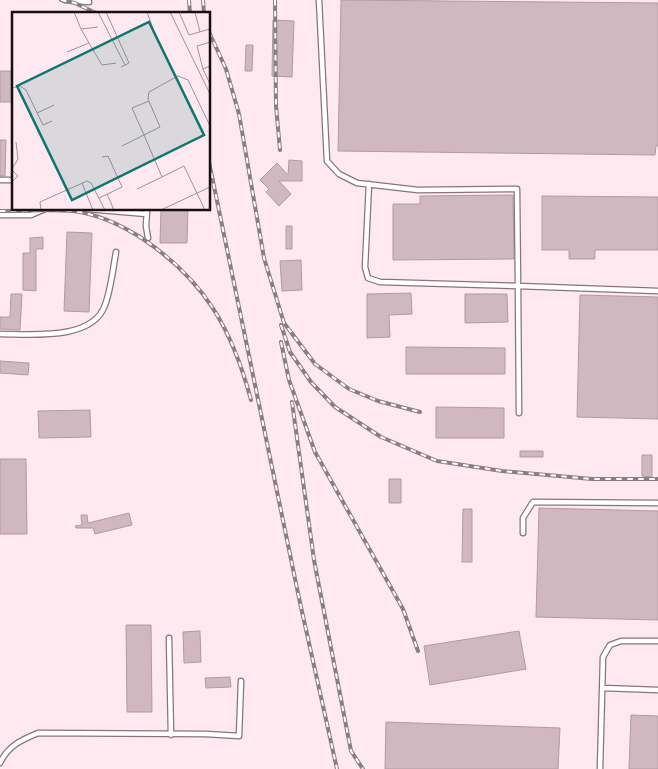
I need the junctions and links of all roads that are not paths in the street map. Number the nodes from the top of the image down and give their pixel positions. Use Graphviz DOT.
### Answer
graph roads {
  1 [pos="65,0"];
  2 [pos="319,0"];
  3 [pos="89,2"];
  4 [pos="369,184"];
  5 [pos="43,210"];
  6 [pos="118,210"];
  7 [pos="147,211"];
  8 [pos="0,215"];
  9 [pos="148,238"];
  10 [pos="116,252"];
  11 [pos="518,286"];
  12 [pos="658,291"];
  13 [pos="0,334"];
  14 [pos="520,413"];
  15 [pos="658,503"];
  16 [pos="523,533"];
  17 [pos="169,638"];
  18 [pos="658,641"];
  19 [pos="241,681"];
  20 [pos="603,688"];
  21 [pos="658,690"];
  22 [pos="171,735"];
  23 [pos="0,763"];
  24 [pos="600,769"];
  1 -- 3 [label="lane"];
  2 -- 4 [label="lane"];
  4 -- 11 [label="lane"];
  4 -- 11 [label="lane"];
  5 -- 8 [label="lane"];
  6 -- 7 [label="lane"];
  7 -- 9 [label="lane"];
  10 -- 13 [label="lane"];
  11 -- 12 [label="lane"];
  11 -- 14 [label="lane"];
  15 -- 16 [label="lane"];
  17 -- 22 [label="lane"];
  18 -- 20 [label="lane"];
  19 -- 22 [label="lane"];
  20 -- 21 [label="lane"];
  20 -- 24 [label="lane"];
  22 -- 23 [label="lane"];
}
